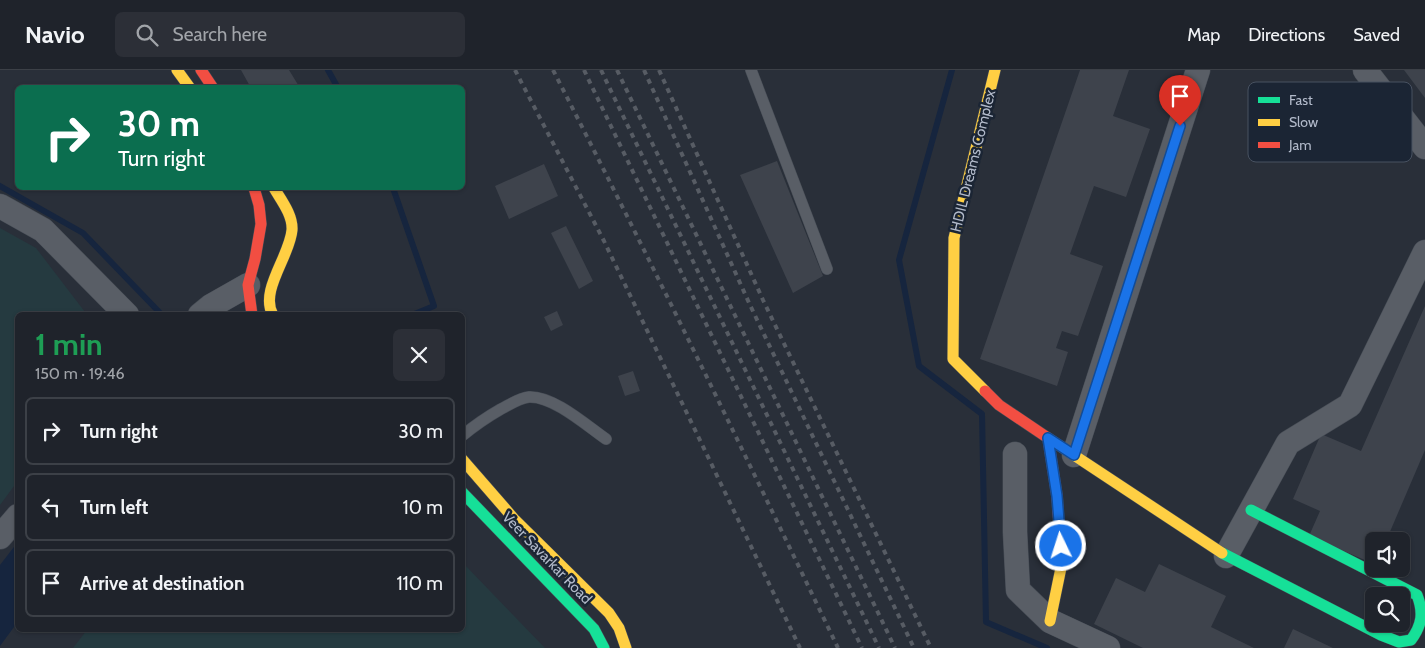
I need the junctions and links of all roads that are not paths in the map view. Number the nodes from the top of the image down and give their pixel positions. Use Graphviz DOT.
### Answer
graph roads {
  1 [pos="177,70"];
  2 [pos="201,70"];
  3 [pos="751,70"];
  4 [pos="995,70"];
  5 [pos="1198,70"];
  6 [pos="1365,70"];
  7 [pos="1374,82"];
  8 [pos="188,85"];
  9 [pos="211,85"];
  10 [pos="1412,130"];
  11 [pos="1425,147"];
  12 [pos="255,190"];
  13 [pos="275,190"];
  14 [pos="0,206"];
  15 [pos="1425,252"];
  16 [pos="827,269"];
  17 [pos="248,285"];
  18 [pos="205,310"];
  19 [pos="124,312"];
  20 [pos="252,312"];
  21 [pos="272,312"];
  22 [pos="465,434"];
  23 [pos="1048,438"];
  24 [pos="606,439"];
  25 [pos="1015,454"];
  26 [pos="1074,455"];
  27 [pos="465,463"];
  28 [pos="465,495"];
  29 [pos="1251,510"];
  30 [pos="15,520"];
  31 [pos="0,538"];
  32 [pos="1226,556"];
  33 [pos="1050,621"];
  34 [pos="604,648"];
  35 [pos="626,648"];
  36 [pos="1108,648"];
  1 -- 8 [label="street"];
  2 -- 9 [label="street"];
  3 -- 16 [label="lane"];
  4 -- 23 [label="street, HDIL Dreams Complex"];
  5 -- 26 [label="street"];
  6 -- 7 [label="street"];
  10 -- 11 [label="street"];
  12 -- 17 [label="street"];
  13 -- 21 [label="street"];
  14 -- 19 [label="street"];
  15 -- 29 [label="street"];
  17 -- 18 [label="street"];
  17 -- 20 [label="street"];
  22 -- 24 [label="lane"];
  23 -- 26 [label="street, HDIL Dreams Complex"];
  23 -- 33 [label="street"];
  25 -- 33 [label="street"];
  26 -- 32 [label="street, HDIL Dreams Complex"];
  27 -- 35 [label="street"];
  28 -- 34 [label="street, Veer Savarkar Road"];
  29 -- 32 [label="street"];
  29 -- 32 [label="street, HDIL Dreams Complex"];
  30 -- 31 [label="street"];
  33 -- 36 [label="street"];
}
